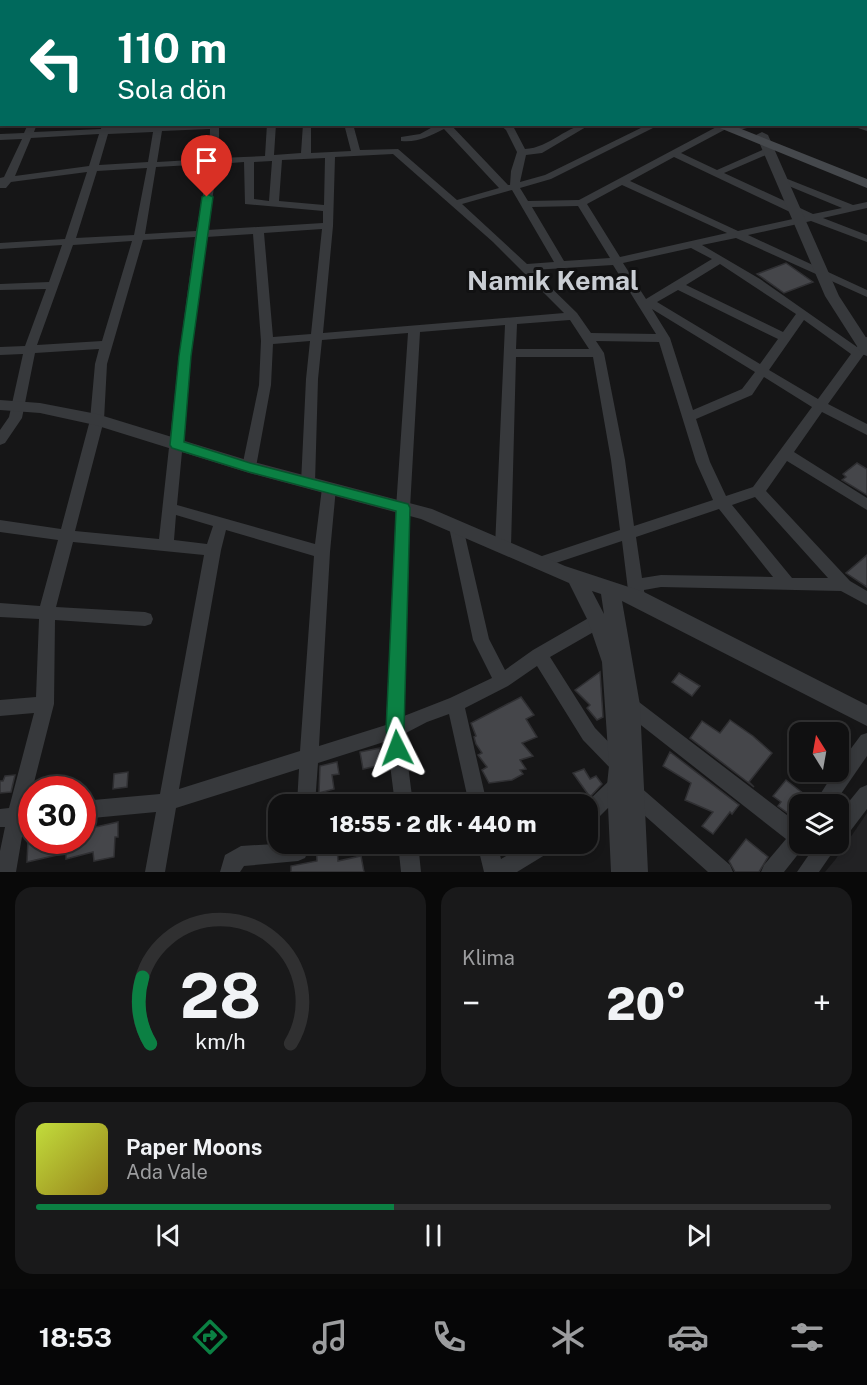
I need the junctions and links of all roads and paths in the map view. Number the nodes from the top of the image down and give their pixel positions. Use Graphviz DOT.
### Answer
graph roads {
  1 [pos="32,126"];
  2 [pos="186,126"];
  3 [pos="215,126"];
  4 [pos="272,126"];
  5 [pos="307,126"];
  6 [pos="349,126"];
  7 [pos="444,126"];
  8 [pos="447,126"];
  9 [pos="510,126"];
  10 [pos="584,126"];
  11 [pos="653,126"];
  12 [pos="731,126"];
  13 [pos="158,127"];
  14 [pos="106,128"];
  15 [pos="27,135"];
  16 [pos="0,137"];
  17 [pos="766,143"];
  18 [pos="395,151"];
  19 [pos="522,152"];
  20 [pos="356,153"];
  21 [pos="674,153"];
  22 [pos="330,155"];
  23 [pos="306,156"];
  24 [pos="273,158"];
  25 [pos="249,159"];
  26 [pos="214,161"];
  27 [pos="153,165"];
  28 [pos="94,168"];
  29 [pos="717,174"];
  30 [pos="867,177"];
  31 [pos="782,180"];
  32 [pos="4,181"];
  33 [pos="622,181"];
  34 [pos="867,184"];
  35 [pos="510,188"];
  36 [pos="0,190"];
  37 [pos="581,202"];
  38 [pos="456,203"];
  39 [pos="274,204"];
  40 [pos="526,204"];
  41 [pos="867,205"];
  42 [pos="328,208"];
  43 [pos="853,208"];
  44 [pos="867,214"];
  45 [pos="796,215"];
  46 [pos="813,217"];
  47 [pos="328,226"];
  48 [pos="258,230"];
  49 [pos="201,234"];
  50 [pos="740,234"];
  51 [pos="139,237"];
  52 [pos="867,239"];
  53 [pos="69,242"];
  54 [pos="692,244"];
  55 [pos="0,246"];
  56 [pos="721,259"];
  57 [pos="618,261"];
  58 [pos="561,265"];
  59 [pos="524,267"];
  60 [pos="822,272"];
  61 [pos="54,285"];
  62 [pos="677,285"];
  63 [pos="0,287"];
  64 [pos="867,294"];
  65 [pos="646,304"];
  66 [pos="803,313"];
  67 [pos="573,316"];
  68 [pos="511,321"];
  69 [pos="414,329"];
  70 [pos="317,337"];
  71 [pos="587,337"];
  72 [pos="664,338"];
  73 [pos="785,338"];
  74 [pos="267,342"];
  75 [pos="107,345"];
  76 [pos="30,348"];
  77 [pos="864,348"];
  78 [pos="0,351"];
  79 [pos="510,353"];
  80 [pos="598,353"];
  81 [pos="762,370"];
  82 [pos="9,405"];
  83 [pos="820,406"];
  84 [pos="689,417"];
  85 [pos="97,420"];
  86 [pos="867,430"];
  87 [pos="0,440"];
  88 [pos="177,445"];
  89 [pos="785,453"];
  90 [pos="249,467"];
  91 [pos="308,483"];
  92 [pos="329,488"];
  93 [pos="758,491"];
  94 [pos="722,503"];
  95 [pos="867,505"];
  96 [pos="170,508"];
  97 [pos="403,508"];
  98 [pos="221,523"];
  99 [pos="0,526"];
  100 [pos="456,527"];
  101 [pos="628,533"];
  102 [pos="67,536"];
  103 [pos="166,546"];
  104 [pos="503,547"];
  105 [pos="213,550"];
  106 [pos="322,552"];
  107 [pos="538,563"];
  108 [pos="576,577"];
  109 [pos="788,584"];
  110 [pos="844,585"];
  111 [pos="610,589"];
  112 [pos="636,592"];
  113 [pos="867,599"];
  114 [pos="0,610"];
  115 [pos="47,611"];
  116 [pos="145,619"];
  117 [pos="598,621"];
  118 [pos="539,655"];
  119 [pos="502,681"];
  120 [pos="45,704"];
  121 [pos="455,704"];
  122 [pos="629,705"];
  123 [pos="0,708"];
  124 [pos="867,716"];
  125 [pos="395,730"];
  126 [pos="867,741"];
  127 [pos="309,759"];
  128 [pos="623,781"];
  129 [pos="307,794"];
  130 [pos="403,794"];
  131 [pos="476,794"];
  132 [pos="830,794"];
  133 [pos="867,794"];
  134 [pos="166,802"];
  135 [pos="598,805"];
  136 [pos="96,809"];
  137 [pos="16,817"];
  138 [pos="849,817"];
  139 [pos="789,829"];
  140 [pos="789,850"];
  141 [pos="275,854"];
  142 [pos="409,854"];
  143 [pos="490,854"];
  144 [pos="527,854"];
  145 [pos="821,854"];
  146 [pos="6,872"];
  147 [pos="155,872"];
  148 [pos="230,872"];
  149 [pos="411,872"];
  150 [pos="496,872"];
  151 [pos="623,872"];
  152 [pos="636,872"];
  153 [pos="723,872"];
  154 [pos="771,872"];
  155 [pos="807,872"];
  1 -- 15 [label="street"];
  2 -- 13 [label="street"];
  3 -- 26 [label="street"];
  4 -- 24 [label="street"];
  5 -- 23 [label="street"];
  6 -- 20 [label="street"];
  7 -- 18 [label="street"];
  8 -- 35 [label="street"];
  9 -- 19 [label="street"];
  10 -- 19 [label="street"];
  11 -- 35 [label="street"];
  12 -- 17 [label="main road"];
  12 -- 17 [label="main road"];
  12 -- 21 [label="street"];
  13 -- 14 [label="street"];
  13 -- 27 [label="street"];
  14 -- 15 [label="street"];
  14 -- 28 [label="street"];
  15 -- 16 [label="street"];
  15 -- 32 [label="street"];
  17 -- 29 [label="street"];
  17 -- 30 [label="main road"];
  17 -- 31 [label="street"];
  17 -- 34 [label="main road"];
  18 -- 20 [label="street"];
  18 -- 38 [label="street"];
  19 -- 35 [label="street"];
  20 -- 22 [label="street"];
  21 -- 29 [label="street"];
  21 -- 33 [label="street"];
  22 -- 23 [label="street"];
  22 -- 42 [label="street"];
  23 -- 24 [label="street"];
  24 -- 25 [label="street"];
  24 -- 39 [label="street"];
  25 -- 26 [label="street"];
  25 -- 39 [label="street"];
  26 -- 27 [label="street"];
  26 -- 49 [label="street"];
  27 -- 28 [label="street"];
  27 -- 51 [label="street"];
  28 -- 32 [label="street"];
  28 -- 53 [label="street"];
  29 -- 45 [label="street"];
  31 -- 43 [label="street"];
  31 -- 45 [label="street"];
  32 -- 36 [label="street"];
  33 -- 37 [label="street"];
  33 -- 50 [label="street"];
  35 -- 38 [label="street"];
  35 -- 40 [label="street"];
  37 -- 40 [label="street"];
  37 -- 57 [label="street"];
  38 -- 59 [label="street"];
  39 -- 42 [label="street"];
  40 -- 58 [label="street"];
  41 -- 43 [label="street"];
  42 -- 47 [label="street"];
  43 -- 44 [label="street"];
  43 -- 46 [label="street"];
  45 -- 46 [label="street"];
  45 -- 50 [label="street"];
  45 -- 60 [label="street"];
  46 -- 52 [label="street"];
  47 -- 48 [label="street"];
  47 -- 70 [label="street"];
  48 -- 49 [label="street"];
  48 -- 74 [label="street"];
  49 -- 51 [label="street"];
  49 -- 88 [label="street"];
  50 -- 54 [label="street"];
  50 -- 60 [label="street"];
  51 -- 53 [label="street"];
  51 -- 75 [label="street"];
  53 -- 55 [label="street"];
  53 -- 61 [label="street"];
  54 -- 56 [label="street"];
  54 -- 57 [label="street"];
  56 -- 62 [label="street"];
  56 -- 66 [label="street"];
  57 -- 58 [label="street"];
  57 -- 65 [label="street"];
  58 -- 59 [label="street"];
  59 -- 67 [label="street"];
  60 -- 64 [label="street"];
  60 -- 77 [label="street"];
  61 -- 63 [label="street"];
  61 -- 76 [label="street"];
  62 -- 65 [label="street"];
  62 -- 73 [label="street"];
  65 -- 72 [label="street"];
  65 -- 81 [label="street"];
  66 -- 73 [label="street"];
  66 -- 77 [label="street"];
  67 -- 68 [label="street"];
  67 -- 71 [label="street"];
  68 -- 69 [label="street"];
  68 -- 79 [label="street"];
  69 -- 70 [label="street"];
  69 -- 97 [label="street"];
  70 -- 74 [label="street"];
  70 -- 91 [label="street"];
  71 -- 72 [label="street"];
  71 -- 80 [label="street"];
  72 -- 84 [label="street"];
  73 -- 81 [label="street"];
  74 -- 90 [label="street"];
  75 -- 76 [label="street"];
  75 -- 85 [label="street"];
  76 -- 78 [label="street"];
  76 -- 82 [label="street"];
  77 -- 83 [label="street"];
  79 -- 80 [label="street"];
  79 -- 104 [label="street"];
  80 -- 101 [label="street"];
  81 -- 83 [label="street"];
  81 -- 84 [label="street"];
  82 -- 85 [label="street"];
  82 -- 87 [label="street"];
  83 -- 86 [label="street"];
  83 -- 89 [label="street"];
  84 -- 94 [label="street"];
  85 -- 88 [label="street"];
  85 -- 102 [label="street"];
  88 -- 90 [label="street"];
  88 -- 96 [label="street"];
  89 -- 93 [label="street"];
  89 -- 95 [label="street"];
  90 -- 91 [label="street"];
  91 -- 92 [label="street"];
  92 -- 97 [label="street"];
  92 -- 106 [label="street"];
  93 -- 94 [label="street"];
  93 -- 110 [label="street"];
  94 -- 101 [label="street"];
  94 -- 109 [label="street"];
  96 -- 98 [label="street"];
  96 -- 103 [label="street"];
  97 -- 100 [label="street"];
  97 -- 125 [label="street"];
  98 -- 105 [label="street"];
  98 -- 106 [label="street"];
  99 -- 102 [label="street"];
  100 -- 104 [label="street"];
  100 -- 119 [label="street"];
  101 -- 107 [label="street"];
  101 -- 112 [label="street"];
  102 -- 103 [label="street"];
  102 -- 115 [label="street"];
  103 -- 105 [label="street"];
  104 -- 107 [label="street"];
  105 -- 134 [label="street"];
  106 -- 127 [label="street"];
  107 -- 108 [label="street"];
  108 -- 111 [label="street"];
  108 -- 117 [label="street"];
  109 -- 110 [label="street"];
  109 -- 112 [label="street"];
  110 -- 113 [label="street"];
  111 -- 112 [label="street"];
  111 -- 122 [label="street"];
  112 -- 124 [label="street"];
  114 -- 115 [label="street"];
  115 -- 116 [label="street"];
  115 -- 120 [label="street"];
  117 -- 118 [label="street"];
  117 -- 128 [label="street"];
  118 -- 119 [label="street"];
  118 -- 128 [label="street"];
  119 -- 121 [label="street"];
  120 -- 123 [label="street"];
  120 -- 137 [label="street"];
  121 -- 125 [label="street"];
  121 -- 131 [label="street"];
  122 -- 128 [label="street"];
  122 -- 139 [label="street"];
  125 -- 127 [label="street"];
  125 -- 130 [label="street"];
  126 -- 132 [label="street"];
  127 -- 129 [label="street"];
  127 -- 134 [label="street"];
  128 -- 135 [label="street"];
  128 -- 151 [label="street"];
  128 -- 152 [label="street"];
  128 -- 153 [label="street"];
  133 -- 138 [label="street"];
  134 -- 136 [label="street"];
  134 -- 147 [label="street"];
  137 -- 146 [label="street"];
  140 -- 154 [label="street"];
  141 -- 148 [label="street"];
  142 -- 149 [label="street"];
  143 -- 150 [label="street"];
  144 -- 150 [label="street"];
  145 -- 155 [label="street"];
}
